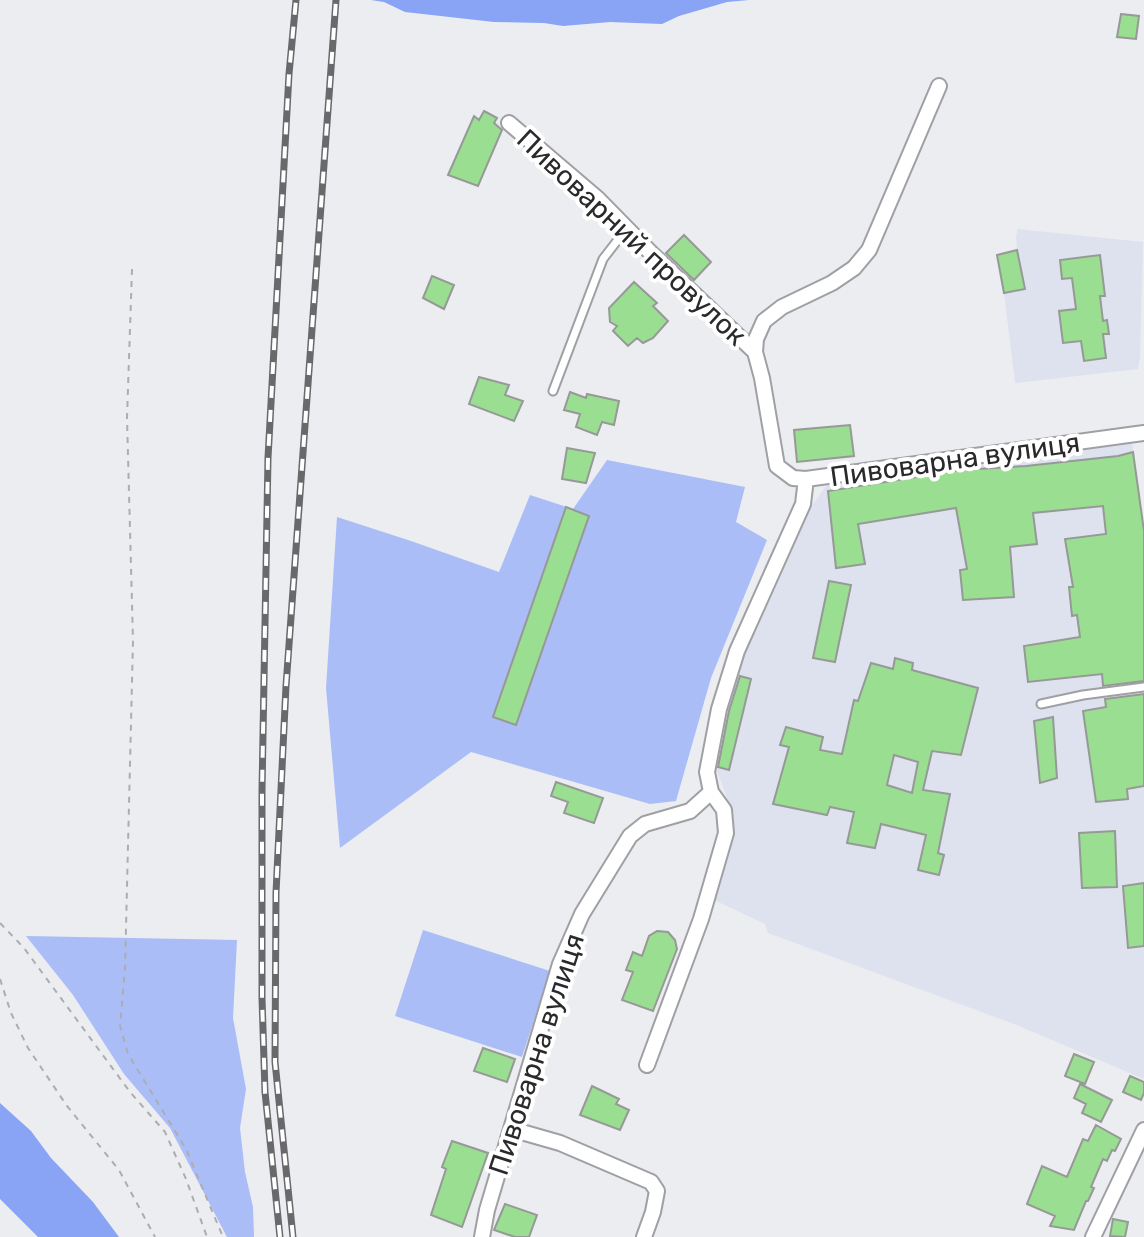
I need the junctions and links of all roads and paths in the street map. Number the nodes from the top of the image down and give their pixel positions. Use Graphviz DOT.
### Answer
graph roads {
  1 [pos="939,86"];
  2 [pos="509,123"];
  3 [pos="627,228"];
  4 [pos="132,269"];
  5 [pos="755,352"];
  6 [pos="553,391"];
  7 [pos="1144,433"];
  8 [pos="806,479"];
  9 [pos="1144,687"];
  10 [pos="1041,704"];
  11 [pos="711,792"];
  12 [pos="0,923"];
  13 [pos="0,979"];
  14 [pos="647,1065"];
  15 [pos="511,1129"];
  16 [pos="1144,1130"];
  17 [pos="155,1237"];
  18 [pos="207,1237"];
  19 [pos="223,1237"];
  20 [pos="482,1237"];
  21 [pos="644,1237"];
  22 [pos="1093,1237"];
  1 -- 5 [label="street, Пивоварний провулок"];
  2 -- 3 [label="street, Пивоварний провулок"];
  3 -- 5 [label="street, Пивоварний провулок"];
  3 -- 6 [label="lane"];
  4 -- 19 [label="path"];
  5 -- 8 [label="street, Пивоварний провулок"];
  7 -- 8 [label="street, Пивоварна вулиця"];
  8 -- 11 [label="street, Пивоварна вулиця"];
  9 -- 10 [label="lane"];
  11 -- 14 [label="street"];
  11 -- 15 [label="street, Пивоварна вулиця"];
  12 -- 18 [label="path"];
  13 -- 17 [label="path"];
  15 -- 20 [label="street, Пивоварна вулиця"];
  15 -- 21 [label="street"];
  16 -- 22 [label="street"];
}
